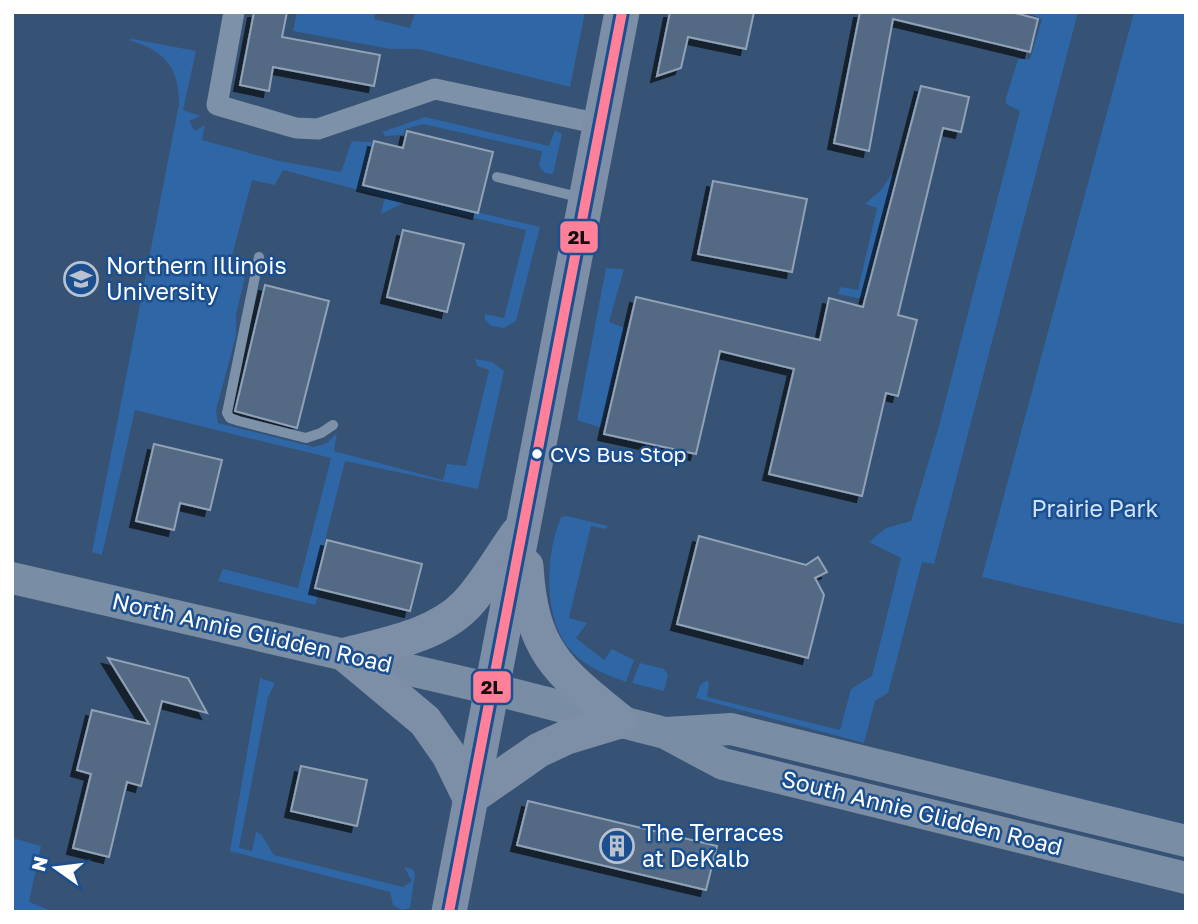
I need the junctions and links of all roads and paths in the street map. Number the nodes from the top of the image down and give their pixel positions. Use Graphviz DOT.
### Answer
graph roads {
  1 [pos="234,12"];
  2 [pos="622,12"];
  3 [pos="600,124"];
  4 [pos="497,177"];
  5 [pos="584,198"];
  6 [pos="259,257"];
  7 [pos="332,425"];
  8 [pos="524,524"];
  9 [pos="12,578"];
  10 [pos="346,655"];
  11 [pos="492,689"];
  12 [pos="620,721"];
  13 [pos="665,733"];
  14 [pos="471,799"];
  15 [pos="1186,841"];
  16 [pos="1186,878"];
  17 [pos="449,912"];
  1 -- 3 [label="street"];
  2 -- 3 [label="main road"];
  3 -- 5 [label="main road"];
  4 -- 5 [label="lane"];
  5 -- 8 [label="main road"];
  6 -- 7 [label="lane"];
  8 -- 10 [label="main road"];
  8 -- 11 [label="main road"];
  8 -- 12 [label="main road"];
  9 -- 10 [label="main road, North Annie Glidden Road"];
  10 -- 11 [label="main road, North Annie Glidden Road"];
  10 -- 14 [label="main road"];
  11 -- 12 [label="main road, South Annie Glidden Road"];
  11 -- 14 [label="main road"];
  12 -- 13 [label="main road, South Annie Glidden Road"];
  12 -- 14 [label="main road"];
  13 -- 15 [label="main road, South Annie Glidden Road"];
  13 -- 16 [label="main road, South Annie Glidden Road"];
  14 -- 17 [label="main road"];
}
